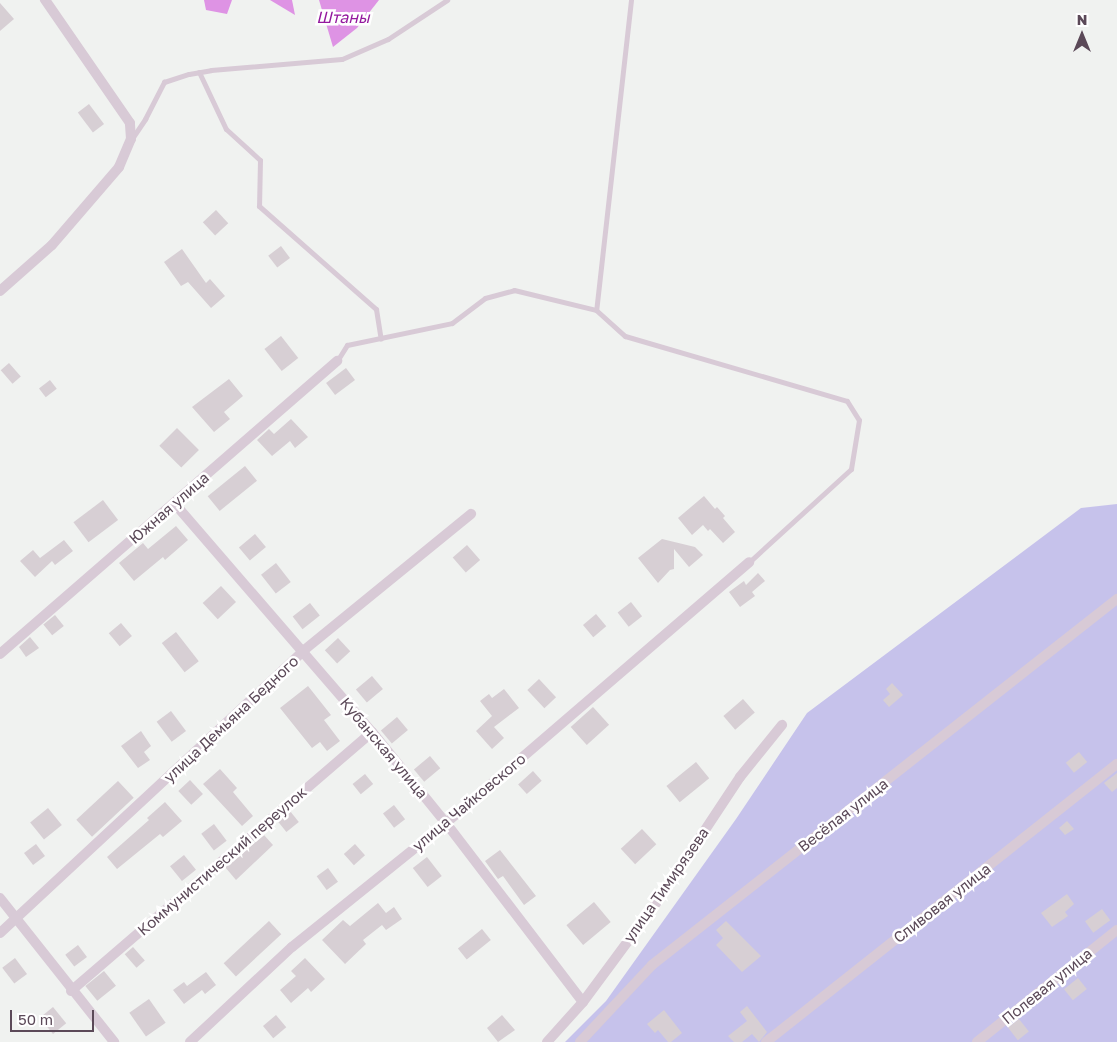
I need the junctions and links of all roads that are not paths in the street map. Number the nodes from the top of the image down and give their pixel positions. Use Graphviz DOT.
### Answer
graph roads {
  1 [pos="45,0"];
  2 [pos="447,0"];
  3 [pos="631,0"];
  4 [pos="199,72"];
  5 [pos="131,139"];
  6 [pos="0,291"];
  7 [pos="596,310"];
  8 [pos="381,339"];
  9 [pos="337,361"];
  10 [pos="175,504"];
  11 [pos="471,514"];
  12 [pos="749,562"];
  13 [pos="1117,599"];
  14 [pos="303,651"];
  15 [pos="0,654"];
  16 [pos="782,725"];
  17 [pos="372,732"];
  18 [pos="1117,764"];
  19 [pos="446,823"];
  20 [pos="0,898"];
  21 [pos="16,920"];
  22 [pos="1117,930"];
  23 [pos="0,934"];
  24 [pos="71,991"];
  25 [pos="583,1002"];
  26 [pos="114,1042"];
  27 [pos="190,1042"];
  28 [pos="547,1042"];
  29 [pos="580,1042"];
  30 [pos="766,1042"];
  31 [pos="977,1042"];
  1 -- 5 [label="street"];
  2 -- 4 [label="lane"];
  3 -- 7 [label="lane"];
  4 -- 5 [label="lane"];
  4 -- 8 [label="lane"];
  5 -- 6 [label="street"];
  7 -- 8 [label="lane"];
  7 -- 12 [label="lane"];
  8 -- 9 [label="lane"];
  9 -- 10 [label="street, Южная улица"];
  10 -- 14 [label="street, Кубанская улица"];
  10 -- 15 [label="street, Южная улица"];
  11 -- 14 [label="street, улица Демьяна Бедного"];
  12 -- 19 [label="street, улица Чайковского"];
  13 -- 29 [label="street, Весёлая улица"];
  14 -- 17 [label="street, Кубанская улица"];
  14 -- 21 [label="street, улица Демьяна Бедного"];
  16 -- 25 [label="street, улица Тимирязева"];
  17 -- 19 [label="street, Кубанская улица"];
  17 -- 24 [label="street, Коммунистический переулок"];
  18 -- 30 [label="street, Сливовая улица"];
  19 -- 25 [label="street, Кубанская улица"];
  19 -- 27 [label="street, улица Чайковского"];
  20 -- 21 [label="street"];
  21 -- 23 [label="street, улица Демьяна Бедного"];
  21 -- 24 [label="street"];
  22 -- 31 [label="street, Полевая улица"];
  24 -- 26 [label="street"];
  25 -- 28 [label="street, улица Тимирязева"];
}
